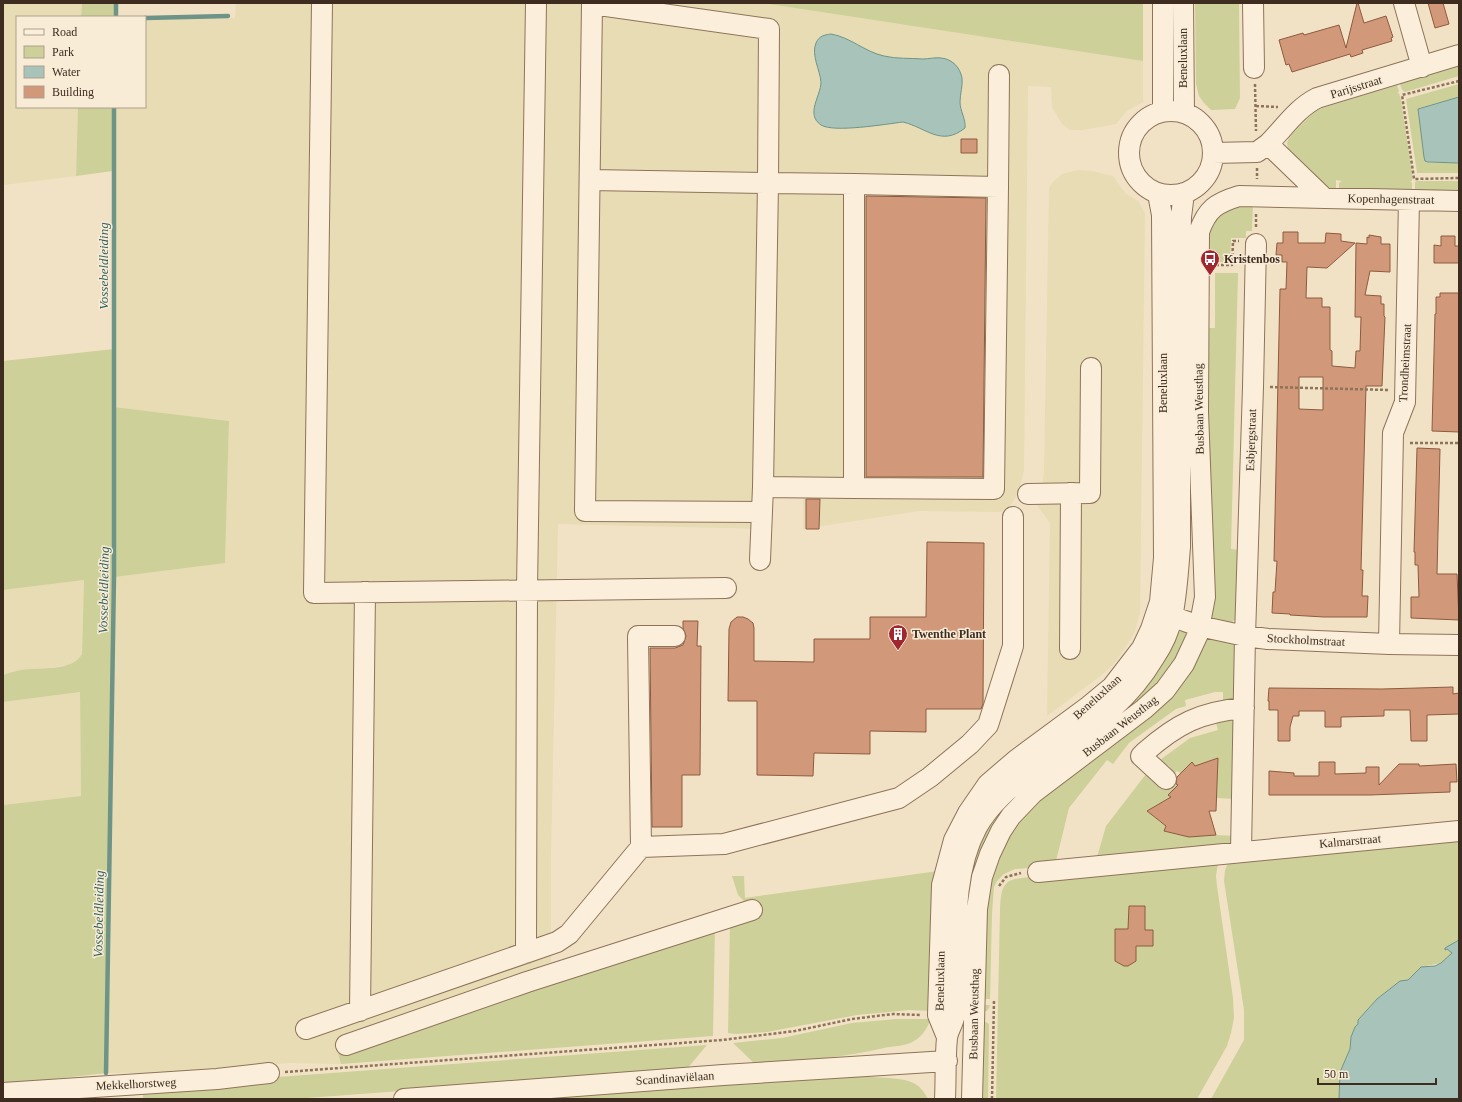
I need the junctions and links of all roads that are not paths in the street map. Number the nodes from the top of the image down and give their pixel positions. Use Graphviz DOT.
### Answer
graph roads {
  1 [pos="322,3"];
  2 [pos="536,3"];
  3 [pos="1164,3"];
  4 [pos="1184,3"];
  5 [pos="1253,3"];
  6 [pos="1404,3"];
  7 [pos="1459,55"];
  8 [pos="1422,66"];
  9 [pos="1254,68"];
  10 [pos="999,75"];
  11 [pos="1163,111"];
  12 [pos="1184,113"];
  13 [pos="1268,144"];
  14 [pos="1213,153"];
  15 [pos="590,180"];
  16 [pos="768,183"];
  17 [pos="854,184"];
  18 [pos="998,187"];
  19 [pos="1184,193"];
  20 [pos="1158,194"];
  21 [pos="1257,196"];
  22 [pos="1324,198"];
  23 [pos="1409,200"];
  24 [pos="1459,200"];
  25 [pos="1248,242"];
  26 [pos="1091,368"];
  27 [pos="763,486"];
  28 [pos="854,488"];
  29 [pos="1071,493"];
  30 [pos="1028,494"];
  31 [pos="762,512"];
  32 [pos="1013,517"];
  33 [pos="760,560"];
  34 [pos="726,588"];
  35 [pos="527,590"];
  36 [pos="365,592"];
  37 [pos="1164,615"];
  38 [pos="1199,626"];
  39 [pos="675,636"];
  40 [pos="1245,636"];
  41 [pos="1389,644"];
  42 [pos="1459,645"];
  43 [pos="1070,649"];
  44 [pos="1244,708"];
  45 [pos="1166,779"];
  46 [pos="1459,831"];
  47 [pos="640,847"];
  48 [pos="1241,851"];
  49 [pos="1038,872"];
  50 [pos="752,910"];
  51 [pos="526,953"];
  52 [pos="360,1010"];
  53 [pos="306,1029"];
  54 [pos="947,1036"];
  55 [pos="346,1046"];
  56 [pos="947,1061"];
  57 [pos="269,1073"];
  58 [pos="3,1092"];
  59 [pos="404,1099"];
  60 [pos="945,1099"];
  61 [pos="972,1099"];
  1 -- 36 [label="street"];
  2 -- 35 [label="street"];
  3 -- 11 [label="street, Beneluxlaan"];
  4 -- 12 [label="street, Beneluxlaan"];
  5 -- 9 [label="street"];
  6 -- 8 [label="street"];
  7 -- 8 [label="street, Parijsstraat"];
  8 -- 13 [label="street, Parijsstraat"];
  10 -- 18 [label="street"];
  11 -- 12 [label="street"];
  11 -- 20 [label="street"];
  12 -- 14 [label="street"];
  13 -- 14 [label="street"];
  13 -- 22 [label="street"];
  14 -- 19 [label="street"];
  15 -- 16 [label="street"];
  15 -- 16 [label="street"];
  15 -- 31 [label="street"];
  16 -- 17 [label="street"];
  16 -- 27 [label="street"];
  17 -- 18 [label="street"];
  17 -- 28 [label="street"];
  18 -- 28 [label="street"];
  19 -- 20 [label="street"];
  19 -- 37 [label="street, Beneluxlaan"];
  20 -- 37 [label="street, Beneluxlaan"];
  21 -- 22 [label="street, Kopenhagenstraat"];
  21 -- 38 [label="street, Busbaan Weusthag"];
  22 -- 23 [label="street, Kopenhagenstraat"];
  23 -- 24 [label="street, Kopenhagenstraat"];
  23 -- 41 [label="street, Trondheimstraat"];
  25 -- 40 [label="street, Esbjergstraat"];
  26 -- 29 [label="street"];
  27 -- 28 [label="street"];
  27 -- 31 [label="street"];
  29 -- 30 [label="street"];
  29 -- 43 [label="street"];
  31 -- 33 [label="street"];
  32 -- 47 [label="street"];
  34 -- 35 [label="street"];
  35 -- 36 [label="street"];
  35 -- 51 [label="street"];
  36 -- 52 [label="street"];
  37 -- 38 [label="street, Stockholmstraat"];
  37 -- 54 [label="street, Beneluxlaan"];
  37 -- 54 [label="street, Beneluxlaan"];
  38 -- 40 [label="street, Stockholmstraat"];
  38 -- 61 [label="street, Busbaan Weusthag"];
  39 -- 47 [label="street"];
  40 -- 41 [label="street, Stockholmstraat"];
  40 -- 44 [label="street"];
  41 -- 42 [label="street, Stockholmstraat"];
  44 -- 45 [label="street"];
  44 -- 48 [label="street"];
  46 -- 48 [label="street, Kalmarstraat"];
  47 -- 51 [label="street"];
  48 -- 49 [label="street, Kalmarstraat"];
  50 -- 55 [label="street"];
  51 -- 52 [label="street"];
  52 -- 53 [label="street"];
  54 -- 56 [label="street, Beneluxlaan"];
  56 -- 59 [label="street, Scandinaviëlaan"];
  56 -- 60 [label="street, Beneluxlaan"];
  57 -- 58 [label="street, Mekkelhorstweg"];
}
